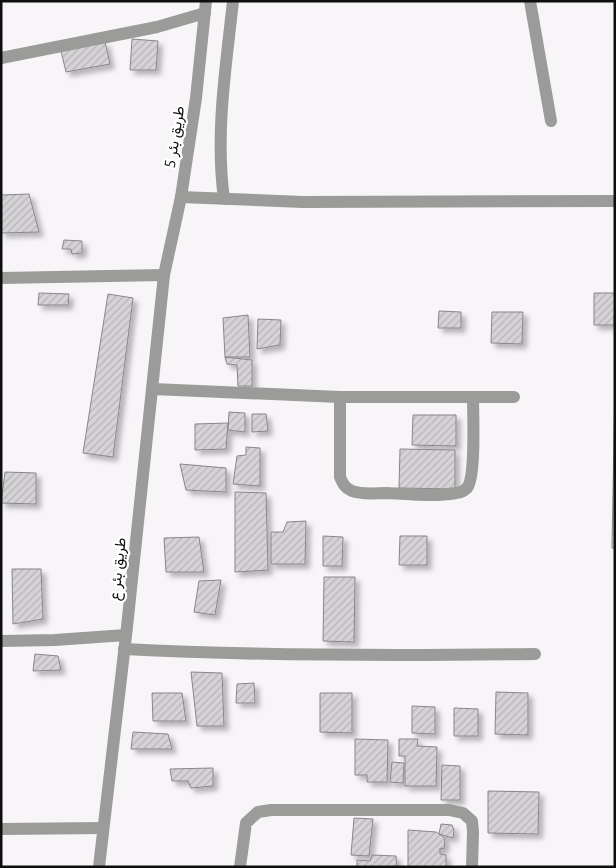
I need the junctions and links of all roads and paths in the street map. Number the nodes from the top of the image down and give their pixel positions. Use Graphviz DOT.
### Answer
graph roads {
  1 [pos="233,1"];
  2 [pos="530,1"];
  3 [pos="205,7"];
  4 [pos="1,58"];
  5 [pos="551,121"];
  6 [pos="181,198"];
  7 [pos="224,199"];
  8 [pos="615,201"];
  9 [pos="164,275"];
  10 [pos="1,278"];
  11 [pos="153,389"];
  12 [pos="340,397"];
  13 [pos="473,397"];
  14 [pos="514,397"];
  15 [pos="126,635"];
  16 [pos="1,641"];
  17 [pos="124,649"];
  18 [pos="535,654"];
  19 [pos="103,828"];
  20 [pos="1,829"];
  21 [pos="99,867"];
  22 [pos="240,867"];
  23 [pos="472,867"];
  1 -- 7 [label="street"];
  2 -- 5 [label="street"];
  3 -- 4 [label="street"];
  3 -- 6 [label="street, طريق بئر 5"];
  6 -- 7 [label="street"];
  6 -- 9 [label="street, طريق بئر 5"];
  7 -- 8 [label="street"];
  9 -- 10 [label="street"];
  9 -- 11 [label="street, طريق بئر ع"];
  11 -- 12 [label="street"];
  11 -- 15 [label="street, طريق بئر ع"];
  12 -- 13 [label="street"];
  12 -- 13 [label="street"];
  13 -- 14 [label="street"];
  15 -- 16 [label="street"];
  15 -- 17 [label="street, طريق بئر ع"];
  17 -- 18 [label="street"];
  17 -- 19 [label="street, طريق بئر ع"];
  19 -- 20 [label="street"];
  19 -- 21 [label="street, طريق بئر ع"];
  22 -- 23 [label="street"];
}
